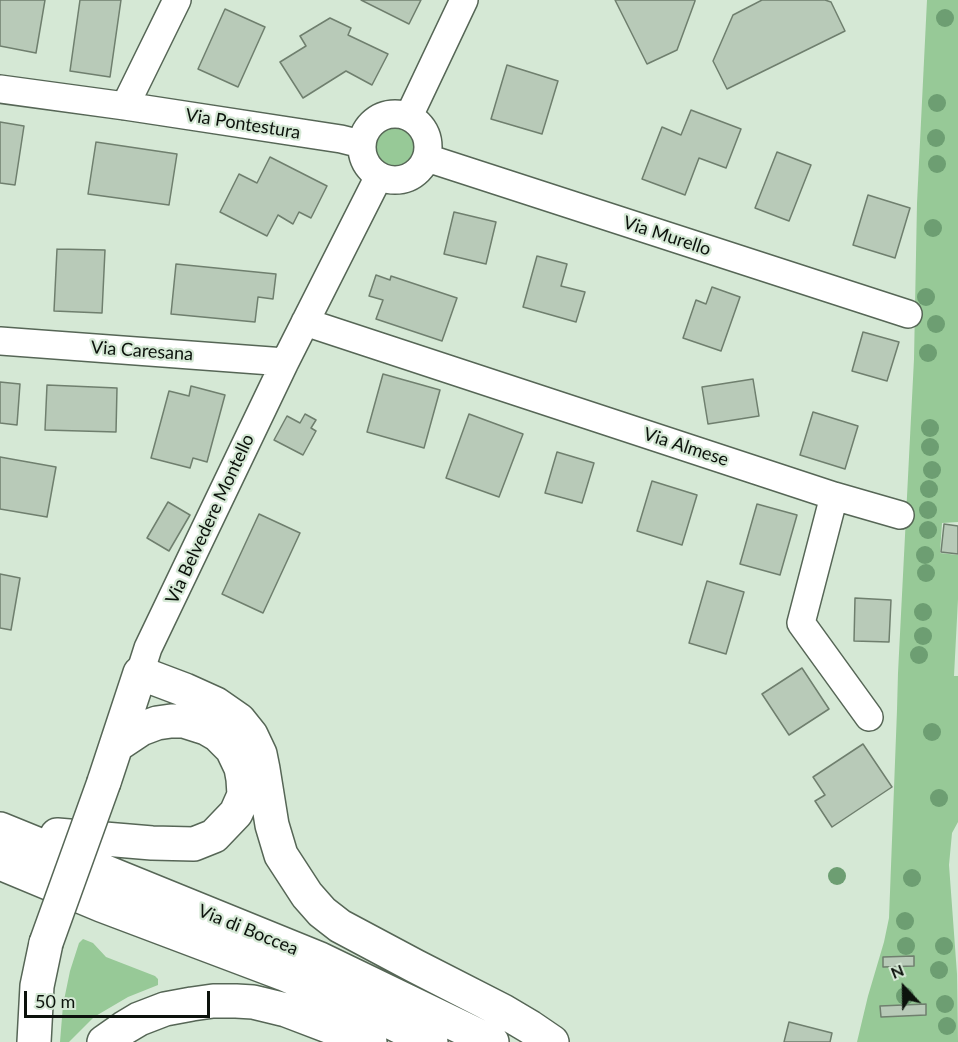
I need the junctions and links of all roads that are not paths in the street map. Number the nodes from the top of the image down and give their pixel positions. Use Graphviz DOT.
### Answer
graph roads {
  1 [pos="177,0"];
  2 [pos="464,0"];
  3 [pos="0,89"];
  4 [pos="125,106"];
  5 [pos="409,116"];
  6 [pos="361,144"];
  7 [pos="427,158"];
  8 [pos="379,176"];
  9 [pos="908,314"];
  10 [pos="305,322"];
  11 [pos="0,341"];
  12 [pos="285,362"];
  13 [pos="834,496"];
  14 [pos="900,515"];
  15 [pos="140,673"];
  16 [pos="869,717"];
  17 [pos="117,745"];
  18 [pos="2,830"];
  19 [pos="0,863"];
  20 [pos="34,1042"];
  21 [pos="104,1042"];
  22 [pos="370,1042"];
  23 [pos="431,1042"];
  24 [pos="492,1042"];
  25 [pos="552,1042"];
  1 -- 4 [label="street"];
  2 -- 5 [label="street"];
  3 -- 4 [label="street, Via Pontestura"];
  4 -- 6 [label="street, Via Pontestura"];
  5 -- 6 [label="street"];
  5 -- 7 [label="street"];
  6 -- 8 [label="street"];
  7 -- 8 [label="street"];
  7 -- 9 [label="street, Via Murello"];
  8 -- 10 [label="street, Via Belvedere Montello"];
  10 -- 12 [label="street, Via Belvedere Montello"];
  10 -- 13 [label="street, Via Almese"];
  11 -- 12 [label="street, Via Caresana"];
  12 -- 15 [label="street, Via Belvedere Montello"];
  13 -- 14 [label="street, Via Almese"];
  13 -- 16 [label="street"];
  15 -- 17 [label="street, Via Belvedere Montello"];
  15 -- 25 [label="street"];
  17 -- 18 [label="street"];
  17 -- 20 [label="street, Via Belvedere Montello, bridge"];
  18 -- 24 [label="street, Via di Boccea"];
  19 -- 23 [label="street, Via di Boccea"];
  21 -- 22 [label="street"];
}
